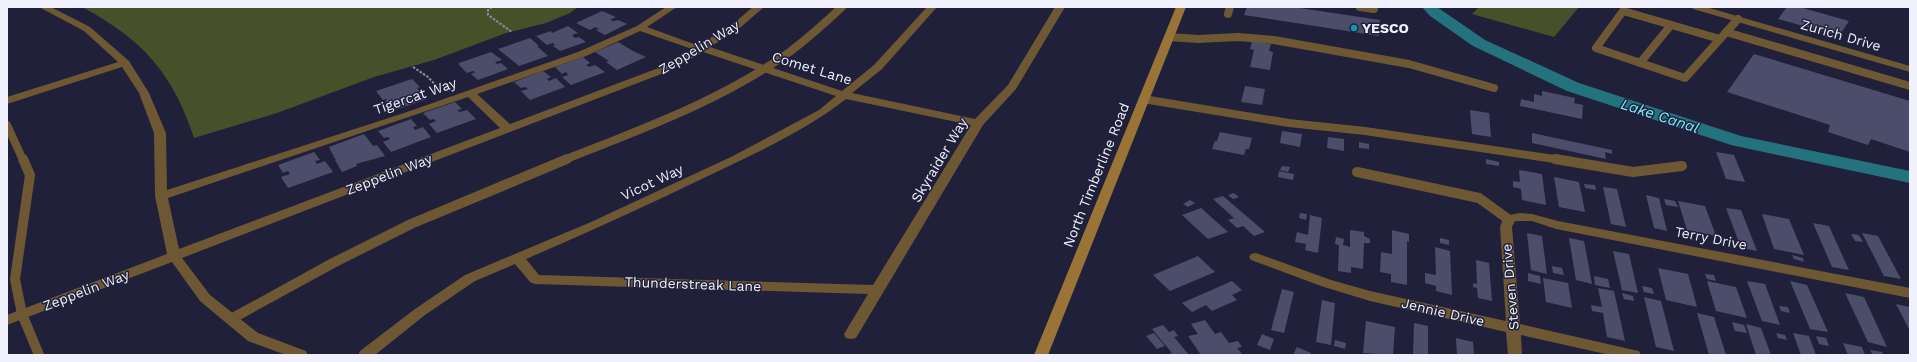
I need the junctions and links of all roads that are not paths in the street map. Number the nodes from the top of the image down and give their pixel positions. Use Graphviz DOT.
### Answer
graph roads {
  1 [pos="44,7"];
  2 [pos="672,7"];
  3 [pos="759,7"];
  4 [pos="842,7"];
  5 [pos="932,7"];
  6 [pos="1060,7"];
  7 [pos="1180,7"];
  8 [pos="1360,7"];
  9 [pos="1696,7"];
  10 [pos="1374,9"];
  11 [pos="1738,19"];
  12 [pos="1671,25"];
  13 [pos="640,28"];
  14 [pos="1726,32"];
  15 [pos="1169,36"];
  16 [pos="1720,39"];
  17 [pos="702,48"];
  18 [pos="124,63"];
  19 [pos="1640,63"];
  20 [pos="765,69"];
  21 [pos="1910,69"];
  22 [pos="1910,86"];
  23 [pos="1494,88"];
  24 [pos="470,93"];
  25 [pos="844,95"];
  26 [pos="1143,99"];
  27 [pos="7,101"];
  28 [pos="978,124"];
  29 [pos="7,125"];
  30 [pos="508,129"];
  31 [pos="1682,166"];
  32 [pos="1357,172"];
  33 [pos="161,196"];
  34 [pos="1508,219"];
  35 [pos="174,256"];
  36 [pos="1256,257"];
  37 [pos="517,258"];
  38 [pos="877,290"];
  39 [pos="1910,293"];
  40 [pos="22,314"];
  41 [pos="231,319"];
  42 [pos="7,320"];
  43 [pos="1514,328"];
  44 [pos="851,334"];
  45 [pos="39,355"];
  46 [pos="301,355"];
  47 [pos="365,355"];
  48 [pos="1041,355"];
  49 [pos="1515,355"];
  50 [pos="1634,355"];
  1 -- 18 [label="street"];
  2 -- 13 [label="street, Tigercat Way"];
  3 -- 17 [label="street, Zeppelin Way"];
  4 -- 20 [label="lane"];
  5 -- 25 [label="street, Vicot Way"];
  6 -- 28 [label="street, Skyraider Way"];
  7 -- 15 [label="main road, North Timberline Road"];
  8 -- 10 [label="lane"];
  9 -- 11 [label="street, Zurich Drive"];
  11 -- 14 [label="lane"];
  11 -- 21 [label="street, Zurich Drive"];
  12 -- 16 [label="lane"];
  12 -- 19 [label="lane"];
  12 -- 19 [label="lane"];
  13 -- 17 [label="street, Comet Lane"];
  13 -- 24 [label="street, Tigercat Way"];
  14 -- 16 [label="lane"];
  14 -- 22 [label="lane"];
  15 -- 23 [label="lane"];
  15 -- 26 [label="main road, North Timberline Road"];
  16 -- 19 [label="lane"];
  17 -- 20 [label="street, Comet Lane"];
  17 -- 30 [label="street, Zeppelin Way"];
  18 -- 27 [label="street"];
  18 -- 33 [label="street"];
  20 -- 25 [label="street, Comet Lane"];
  20 -- 41 [label="lane"];
  24 -- 30 [label="street"];
  24 -- 33 [label="street, Tigercat Way"];
  25 -- 28 [label="street, Comet Lane"];
  25 -- 37 [label="street, Vicot Way"];
  26 -- 31 [label="lane"];
  26 -- 48 [label="main road, North Timberline Road"];
  28 -- 38 [label="street, Skyraider Way"];
  29 -- 40 [label="lane"];
  30 -- 35 [label="street, Zeppelin Way"];
  32 -- 34 [label="lane"];
  33 -- 35 [label="street"];
  34 -- 39 [label="street, Terry Drive"];
  34 -- 43 [label="street, Steven Drive"];
  35 -- 40 [label="street, Zeppelin Way"];
  35 -- 41 [label="street"];
  36 -- 43 [label="street, Jennie Drive"];
  37 -- 38 [label="street, Thunderstreak Lane"];
  37 -- 47 [label="street, Vicot Way"];
  38 -- 44 [label="street, Skyraider Way"];
  40 -- 42 [label="street, Zeppelin Way"];
  40 -- 45 [label="lane"];
  41 -- 46 [label="street"];
  43 -- 49 [label="street, Steven Drive"];
  43 -- 50 [label="street, Jennie Drive"];
}
